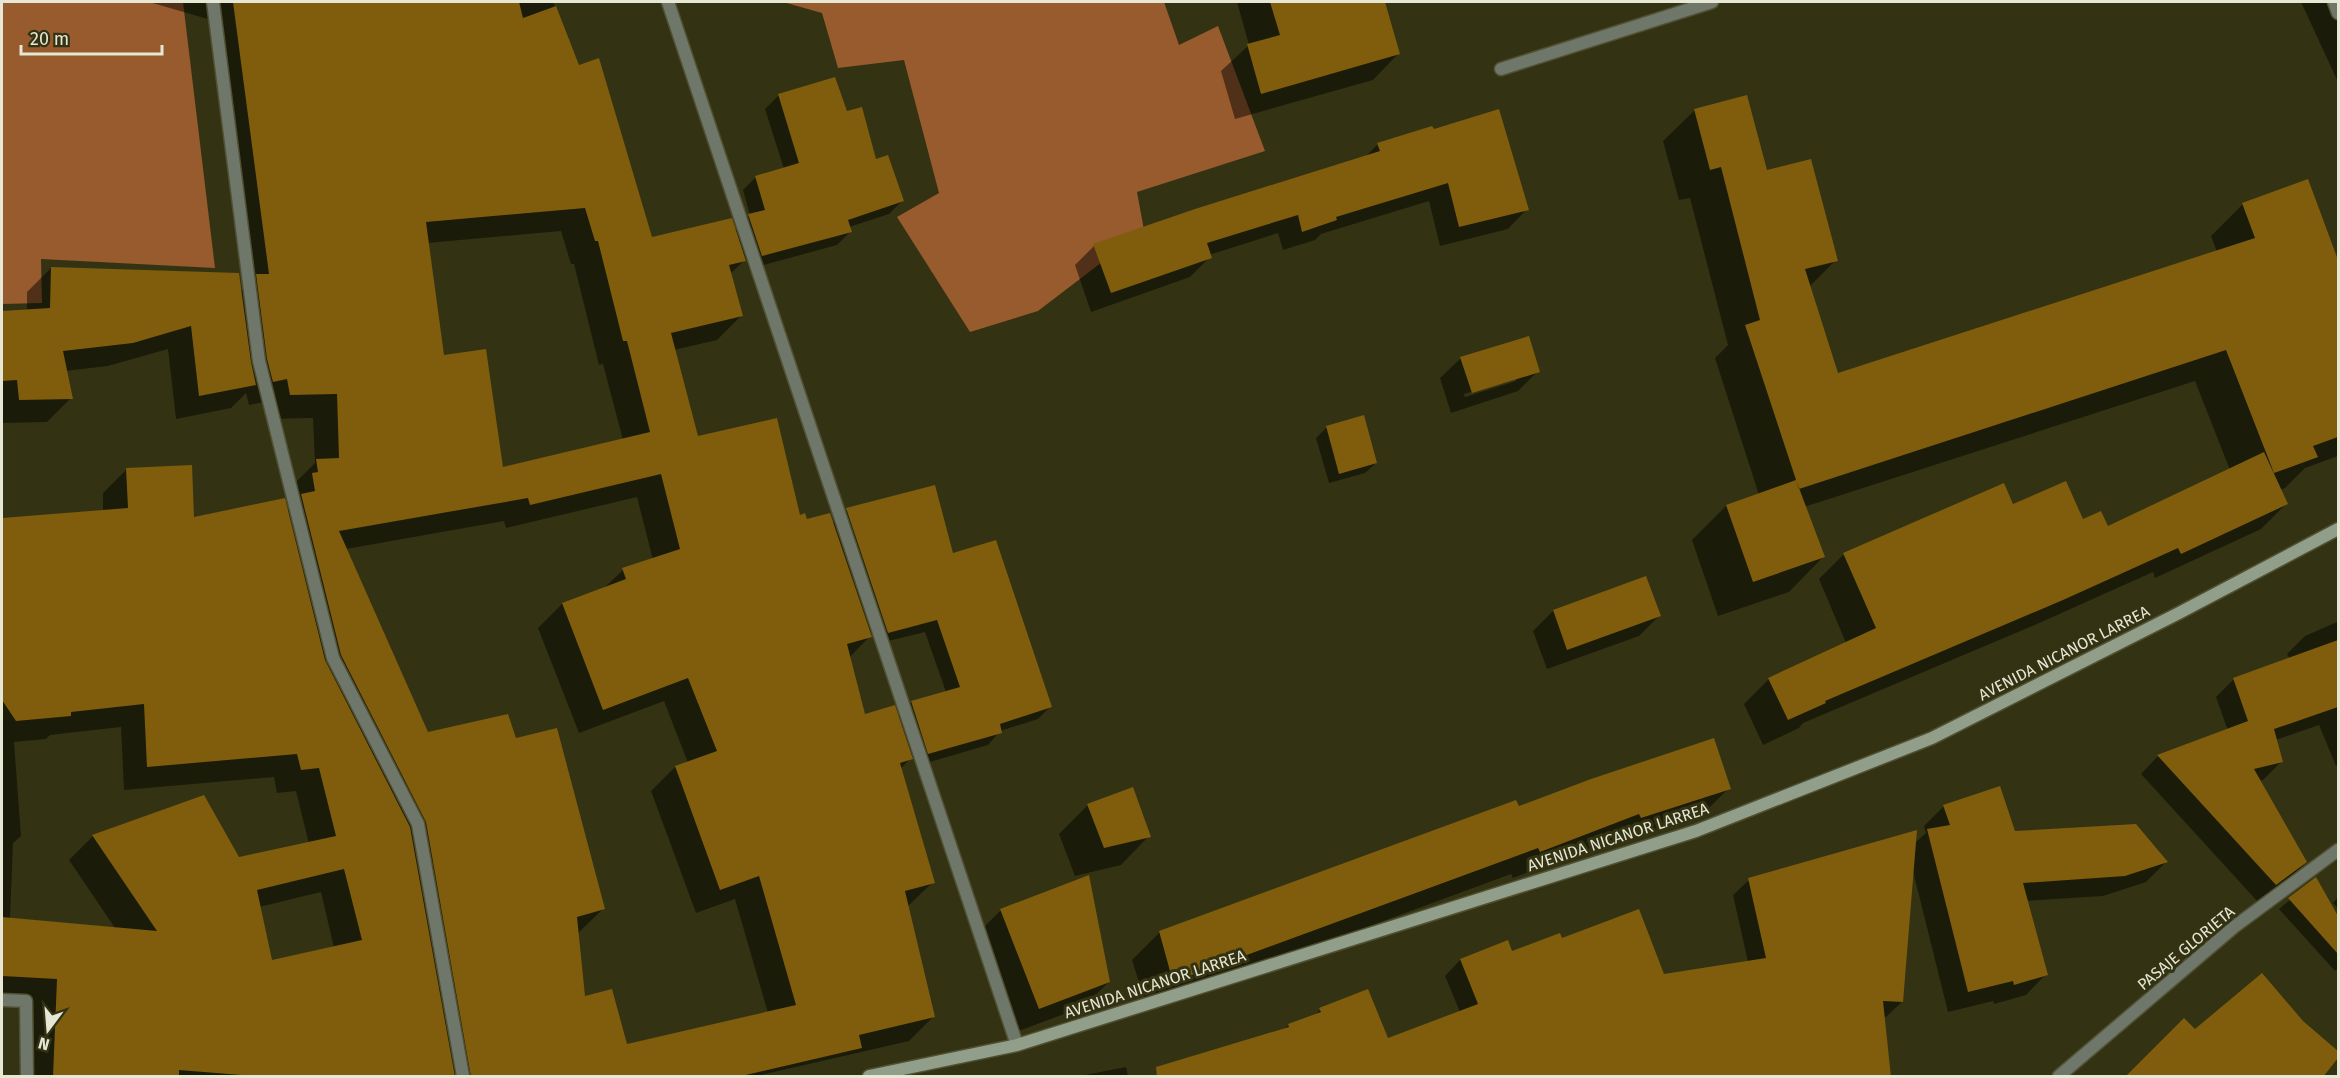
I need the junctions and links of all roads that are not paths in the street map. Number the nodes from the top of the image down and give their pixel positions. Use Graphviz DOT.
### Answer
graph roads {
  1 [pos="213,2"];
  2 [pos="668,2"];
  3 [pos="1713,2"];
  4 [pos="2334,2"];
  5 [pos="2338,13"];
  6 [pos="1501,69"];
  7 [pos="2338,529"];
  8 [pos="2338,850"];
  9 [pos="2,1000"];
  10 [pos="1017,1045"];
  11 [pos="27,1077"];
  12 [pos="463,1077"];
  13 [pos="869,1077"];
  14 [pos="2059,1077"];
  1 -- 12 [label="street"];
  2 -- 10 [label="street"];
  3 -- 6 [label="street"];
  4 -- 5 [label="street"];
  7 -- 10 [label="main road, AVENIDA NICANOR LARREA"];
  8 -- 14 [label="street, PASAJE GLORIETA"];
  9 -- 11 [label="street"];
  10 -- 13 [label="main road, AVENIDA NICANOR LARREA"];
}
